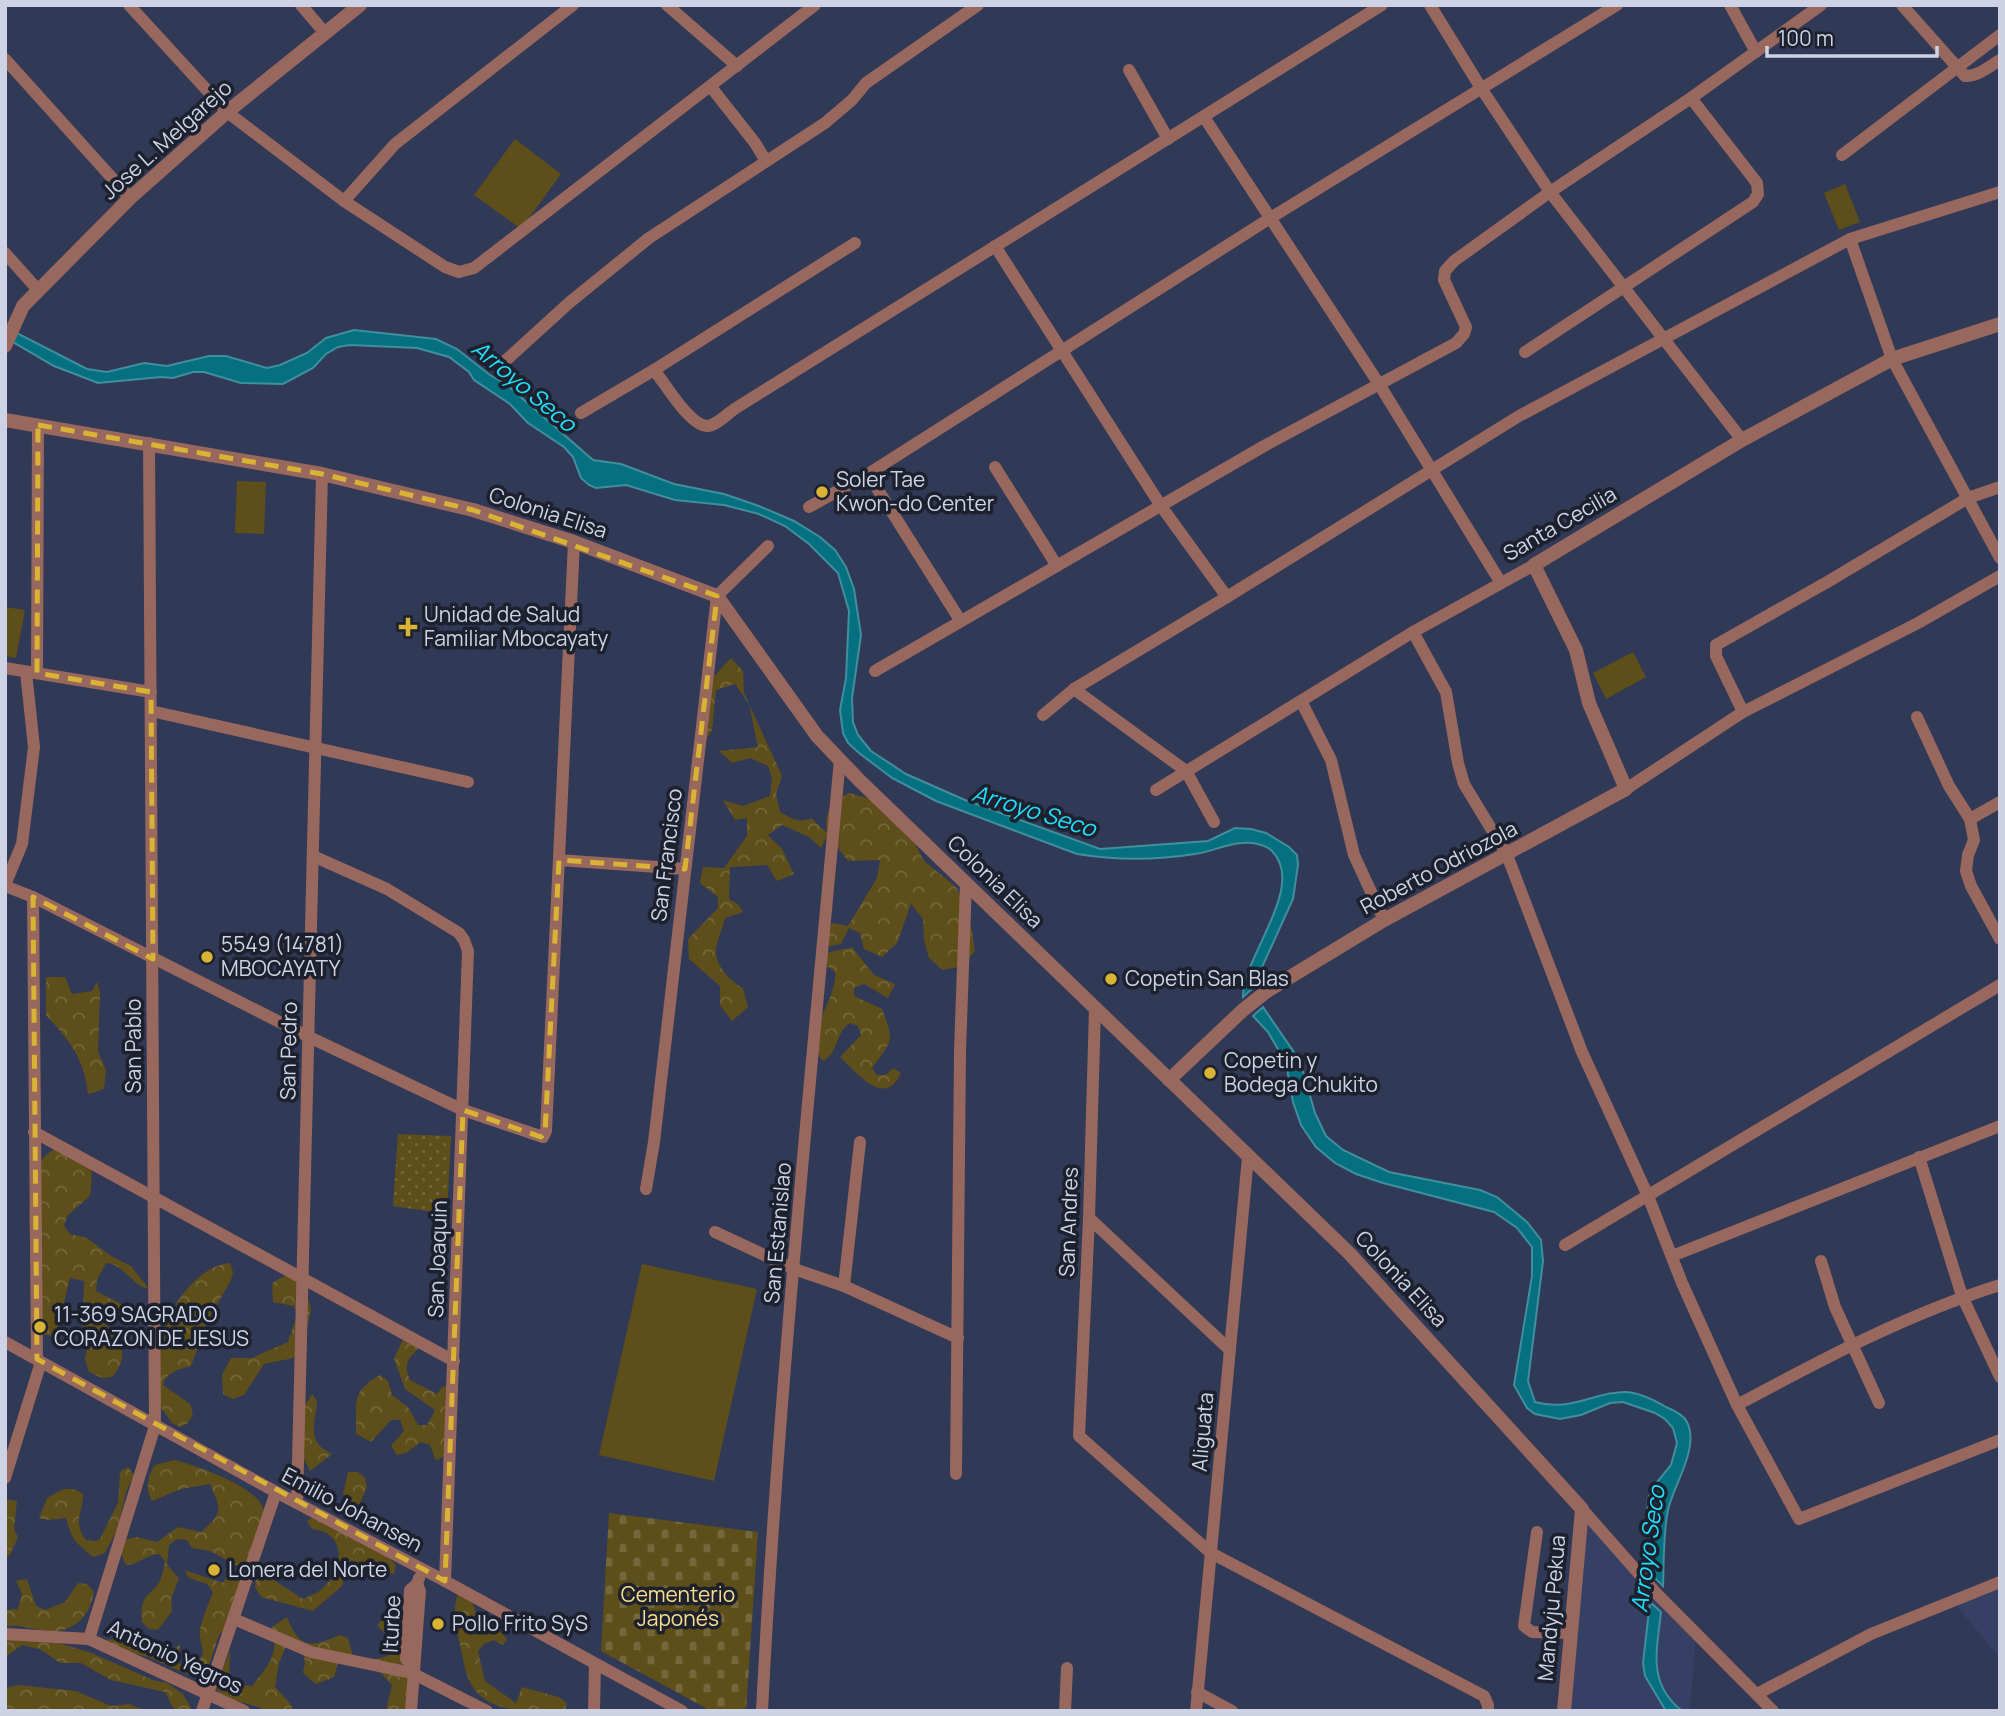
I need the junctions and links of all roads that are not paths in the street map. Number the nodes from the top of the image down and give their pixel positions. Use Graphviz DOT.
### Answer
graph roads {
  1 [pos="129,5"];
  2 [pos="301,5"];
  3 [pos="360,5"];
  4 [pos="573,5"];
  5 [pos="667,5"];
  6 [pos="815,5"];
  7 [pos="978,5"];
  8 [pos="1382,5"];
  9 [pos="1430,5"];
  10 [pos="1617,5"];
  11 [pos="1730,5"];
  12 [pos="1821,5"];
  13 [pos="1902,5"];
  14 [pos="326,33"];
  15 [pos="2000,35"];
  16 [pos="1756,52"];
  17 [pos="5,59"];
  18 [pos="2000,60"];
  19 [pos="737,66"];
  20 [pos="1958,66"];
  21 [pos="1129,70"];
  22 [pos="711,87"];
  23 [pos="1481,88"];
  24 [pos="1692,98"];
  25 [pos="227,112"];
  26 [pos="1204,117"];
  27 [pos="1168,139"];
  28 [pos="1842,155"];
  29 [pos="766,161"];
  30 [pos="1550,192"];
  31 [pos="2000,192"];
  32 [pos="130,198"];
  33 [pos="344,201"];
  34 [pos="1272,217"];
  35 [pos="1850,239"];
  36 [pos="855,243"];
  37 [pos="995,246"];
  38 [pos="5,253"];
  39 [pos="1624,288"];
  40 [pos="38,290"];
  41 [pos="2000,324"];
  42 [pos="1663,337"];
  43 [pos="5,346"];
  44 [pos="1062,349"];
  45 [pos="1525,352"];
  46 [pos="1892,359"];
  47 [pos="504,362"];
  48 [pos="654,370"];
  49 [pos="1379,384"];
  50 [pos="581,413"];
  51 [pos="5,420"];
  52 [pos="38,425"];
  53 [pos="1742,440"];
  54 [pos="149,443"];
  55 [pos="995,467"];
  56 [pos="1433,470"];
  57 [pos="321,474"];
  58 [pos="868,474"];
  59 [pos="2000,487"];
  60 [pos="1968,498"];
  61 [pos="1161,506"];
  62 [pos="809,507"];
  63 [pos="574,542"];
  64 [pos="768,546"];
  65 [pos="2000,558"];
  66 [pos="1534,565"];
  67 [pos="1057,566"];
  68 [pos="2000,576"];
  69 [pos="1501,583"];
  70 [pos="717,596"];
  71 [pos="1227,597"];
  72 [pos="960,620"];
  73 [pos="1413,632"];
  74 [pos="5,668"];
  75 [pos="875,671"];
  76 [pos="32,673"];
  77 [pos="1074,688"];
  78 [pos="151,692"];
  79 [pos="1301,701"];
  80 [pos="151,711"];
  81 [pos="1743,712"];
  82 [pos="1043,715"];
  83 [pos="1917,717"];
  84 [pos="316,748"];
  85 [pos="840,759"];
  86 [pos="1185,771"];
  87 [pos="468,782"];
  88 [pos="1626,789"];
  89 [pos="1156,790"];
  90 [pos="2000,802"];
  91 [pos="1970,819"];
  92 [pos="1214,822"];
  93 [pos="1507,855"];
  94 [pos="313,856"];
  95 [pos="559,860"];
  96 [pos="685,869"];
  97 [pos="966,884"];
  98 [pos="5,885"];
  99 [pos="33,897"];
  100 [pos="1384,920"];
  101 [pos="2000,939"];
  102 [pos="153,959"];
  103 [pos="2000,985"];
  104 [pos="1095,1008"];
  105 [pos="309,1037"];
  106 [pos="1169,1080"];
  107 [pos="463,1110"];
  108 [pos="2000,1126"];
  109 [pos="34,1132"];
  110 [pos="860,1142"];
  111 [pos="1248,1157"];
  112 [pos="1919,1157"];
  113 [pos="646,1189"];
  114 [pos="1648,1196"];
  115 [pos="153,1198"];
  116 [pos="1089,1218"];
  117 [pos="715,1232"];
  118 [pos="1565,1245"];
  119 [pos="1672,1256"];
  120 [pos="1821,1261"];
  121 [pos="794,1269"];
  122 [pos="303,1279"];
  123 [pos="2000,1284"];
  124 [pos="844,1286"];
  125 [pos="1962,1296"];
  126 [pos="958,1338"];
  127 [pos="5,1342"];
  128 [pos="1851,1343"];
  129 [pos="1230,1350"];
  130 [pos="39,1361"];
  131 [pos="454,1361"];
  132 [pos="2000,1377"];
  133 [pos="1879,1403"];
  134 [pos="1737,1405"];
  135 [pos="155,1426"];
  136 [pos="2000,1440"];
  137 [pos="956,1474"];
  138 [pos="5,1478"];
  139 [pos="276,1492"];
  140 [pos="297,1503"];
  141 [pos="1582,1510"];
  142 [pos="1537,1532"];
  143 [pos="1211,1553"];
  144 [pos="422,1569"];
  145 [pos="445,1581"];
  146 [pos="2000,1582"];
  147 [pos="234,1619"];
  148 [pos="1571,1633"];
  149 [pos="5,1634"];
  150 [pos="89,1639"];
  151 [pos="595,1664"];
  152 [pos="1067,1668"];
  153 [pos="412,1669"];
  154 [pos="1197,1692"];
  155 [pos="208,1693"];
  156 [pos="1757,1694"];
  157 [pos="202,1711"];
  158 [pos="244,1711"];
  159 [pos="411,1711"];
  160 [pos="486,1711"];
  161 [pos="594,1711"];
  162 [pos="682,1711"];
  163 [pos="762,1711"];
  164 [pos="1065,1711"];
  165 [pos="1196,1711"];
  166 [pos="1232,1711"];
  167 [pos="1488,1711"];
  168 [pos="1564,1711"];
  169 [pos="1773,1711"];
  1 -- 25 [label="street"];
  2 -- 14 [label="street"];
  3 -- 14 [label="street, Jose L. Melgarejo"];
  4 -- 33 [label="street"];
  5 -- 19 [label="street"];
  6 -- 19 [label="street"];
  7 -- 29 [label="street"];
  8 -- 26 [label="street"];
  9 -- 23 [label="street"];
  10 -- 23 [label="street"];
  11 -- 16 [label="street"];
  12 -- 16 [label="street"];
  13 -- 20 [label="street"];
  14 -- 25 [label="street, Jose L. Melgarejo"];
  15 -- 20 [label="street"];
  16 -- 24 [label="street"];
  17 -- 32 [label="street"];
  18 -- 20 [label="street"];
  19 -- 22 [label="street"];
  20 -- 28 [label="street"];
  21 -- 27 [label="street"];
  22 -- 29 [label="street"];
  22 -- 33 [label="street"];
  23 -- 30 [label="street"];
  23 -- 34 [label="street"];
  24 -- 30 [label="street"];
  24 -- 39 [label="street"];
  25 -- 32 [label="street, Jose L. Melgarejo"];
  25 -- 33 [label="street"];
  26 -- 27 [label="street"];
  26 -- 34 [label="street"];
  27 -- 37 [label="street"];
  29 -- 47 [label="street"];
  30 -- 39 [label="street"];
  30 -- 49 [label="street"];
  31 -- 35 [label="street"];
  32 -- 40 [label="street, Jose L. Melgarejo"];
  34 -- 44 [label="street"];
  34 -- 49 [label="street"];
  35 -- 42 [label="street"];
  35 -- 46 [label="street"];
  36 -- 48 [label="street"];
  37 -- 44 [label="street"];
  37 -- 48 [label="street"];
  38 -- 40 [label="street"];
  39 -- 42 [label="street"];
  39 -- 45 [label="street"];
  40 -- 43 [label="street, Jose L. Melgarejo"];
  41 -- 46 [label="street, Santa Cecilia"];
  42 -- 53 [label="street"];
  42 -- 56 [label="street"];
  44 -- 58 [label="street"];
  44 -- 61 [label="street"];
  46 -- 53 [label="street, Santa Cecilia"];
  46 -- 60 [label="street"];
  48 -- 50 [label="street"];
  49 -- 56 [label="street"];
  49 -- 61 [label="street"];
  51 -- 52 [label="street, Colonia Elisa"];
  52 -- 54 [label="street, Colonia Elisa"];
  52 -- 76 [label="street"];
  53 -- 66 [label="street, Santa Cecilia"];
  54 -- 57 [label="street, Colonia Elisa"];
  54 -- 78 [label="street, San Pablo"];
  55 -- 67 [label="street"];
  56 -- 69 [label="street"];
  56 -- 71 [label="street"];
  57 -- 63 [label="street, Colonia Elisa"];
  57 -- 84 [label="street, San Pedro"];
  58 -- 62 [label="street"];
  58 -- 72 [label="street"];
  59 -- 60 [label="street"];
  60 -- 65 [label="street"];
  60 -- 81 [label="street"];
  61 -- 67 [label="street"];
  61 -- 71 [label="street"];
  63 -- 70 [label="street, Colonia Elisa"];
  63 -- 95 [label="street"];
  64 -- 70 [label="street"];
  66 -- 69 [label="street, Santa Cecilia"];
  66 -- 88 [label="street"];
  67 -- 72 [label="street"];
  68 -- 81 [label="street, Roberto Odriozola"];
  69 -- 73 [label="street, Santa Cecilia"];
  70 -- 85 [label="street, Colonia Elisa"];
  70 -- 96 [label="street, San Francisco"];
  71 -- 77 [label="street"];
  72 -- 75 [label="street"];
  73 -- 79 [label="street, Santa Cecilia"];
  73 -- 93 [label="street"];
  74 -- 76 [label="street"];
  76 -- 78 [label="street"];
  76 -- 98 [label="street"];
  77 -- 82 [label="street"];
  77 -- 86 [label="street"];
  78 -- 80 [label="street, San Pablo"];
  79 -- 86 [label="street, Santa Cecilia"];
  79 -- 100 [label="street"];
  80 -- 84 [label="street"];
  80 -- 102 [label="street, San Pablo"];
  81 -- 88 [label="street, Roberto Odriozola"];
  83 -- 91 [label="street"];
  84 -- 87 [label="street"];
  84 -- 94 [label="street, San Pedro"];
  85 -- 97 [label="street, Colonia Elisa"];
  85 -- 121 [label="street, San Estanislao"];
  86 -- 89 [label="street, Santa Cecilia"];
  86 -- 92 [label="street"];
  88 -- 93 [label="street, Roberto Odriozola"];
  90 -- 91 [label="street"];
  91 -- 101 [label="street"];
  93 -- 100 [label="street, Roberto Odriozola"];
  93 -- 114 [label="street"];
  94 -- 105 [label="street, San Pedro"];
  94 -- 107 [label="street, San Joaquin"];
  95 -- 96 [label="street"];
  95 -- 107 [label="street"];
  96 -- 113 [label="street, San Francisco"];
  97 -- 104 [label="street, Colonia Elisa"];
  97 -- 126 [label="street"];
  98 -- 99 [label="street"];
  99 -- 102 [label="street"];
  99 -- 109 [label="street"];
  100 -- 106 [label="street, Roberto Odriozola"];
  102 -- 105 [label="street"];
  102 -- 115 [label="street, San Pablo"];
  103 -- 114 [label="street"];
  104 -- 106 [label="street, Colonia Elisa"];
  104 -- 116 [label="street, San Andres"];
  105 -- 107 [label="street"];
  105 -- 122 [label="street, San Pedro"];
  106 -- 111 [label="street, Colonia Elisa"];
  107 -- 131 [label="street, San Joaquin"];
  108 -- 112 [label="street"];
  109 -- 115 [label="street"];
  109 -- 130 [label="street"];
  110 -- 124 [label="street"];
  111 -- 129 [label="street, Aliguata"];
  111 -- 141 [label="street, Colonia Elisa"];
  112 -- 119 [label="street"];
  112 -- 125 [label="street"];
  114 -- 118 [label="street"];
  114 -- 119 [label="street"];
  115 -- 122 [label="street"];
  115 -- 135 [label="street, San Pablo"];
  116 -- 129 [label="street"];
  116 -- 143 [label="street, San Andres"];
  117 -- 121 [label="street"];
  119 -- 134 [label="street"];
  120 -- 128 [label="street"];
  121 -- 124 [label="street"];
  121 -- 163 [label="street, San Estanislao"];
  122 -- 131 [label="street"];
  122 -- 140 [label="street, San Pedro"];
  123 -- 125 [label="street"];
  124 -- 126 [label="street"];
  125 -- 128 [label="street"];
  125 -- 132 [label="street"];
  126 -- 137 [label="street"];
  127 -- 130 [label="street, Emilio Johansen"];
  128 -- 133 [label="street"];
  128 -- 134 [label="street"];
  129 -- 143 [label="street, Aliguata"];
  130 -- 135 [label="street, Emilio Johansen"];
  130 -- 138 [label="street"];
  131 -- 145 [label="street, San Joaquin"];
  134 -- 136 [label="street"];
  135 -- 139 [label="street, Emilio Johansen"];
  135 -- 150 [label="street, San Pablo"];
  139 -- 140 [label="street, Emilio Johansen"];
  139 -- 147 [label="street"];
  140 -- 144 [label="street, Emilio Johansen"];
  141 -- 148 [label="street, Mandyju Pekua"];
  141 -- 156 [label="street, Colonia Elisa"];
  142 -- 148 [label="street"];
  143 -- 154 [label="street, Aliguata"];
  143 -- 167 [label="street"];
  144 -- 145 [label="street, Emilio Johansen"];
  144 -- 153 [label="street, Iturbe"];
  145 -- 151 [label="street, Emilio Johansen"];
  146 -- 156 [label="street"];
  147 -- 153 [label="street"];
  147 -- 155 [label="street"];
  148 -- 168 [label="street, Mandyju Pekua"];
  149 -- 150 [label="street, Antonio Yegros"];
  150 -- 155 [label="street, Antonio Yegros"];
  151 -- 161 [label="street"];
  151 -- 162 [label="street, Emilio Johansen"];
  152 -- 164 [label="street"];
  153 -- 159 [label="street, Iturbe"];
  153 -- 160 [label="street"];
  154 -- 165 [label="street, Aliguata"];
  154 -- 166 [label="street"];
  155 -- 157 [label="street"];
  155 -- 158 [label="street, Antonio Yegros"];
  156 -- 169 [label="street, Colonia Elisa"];
}
